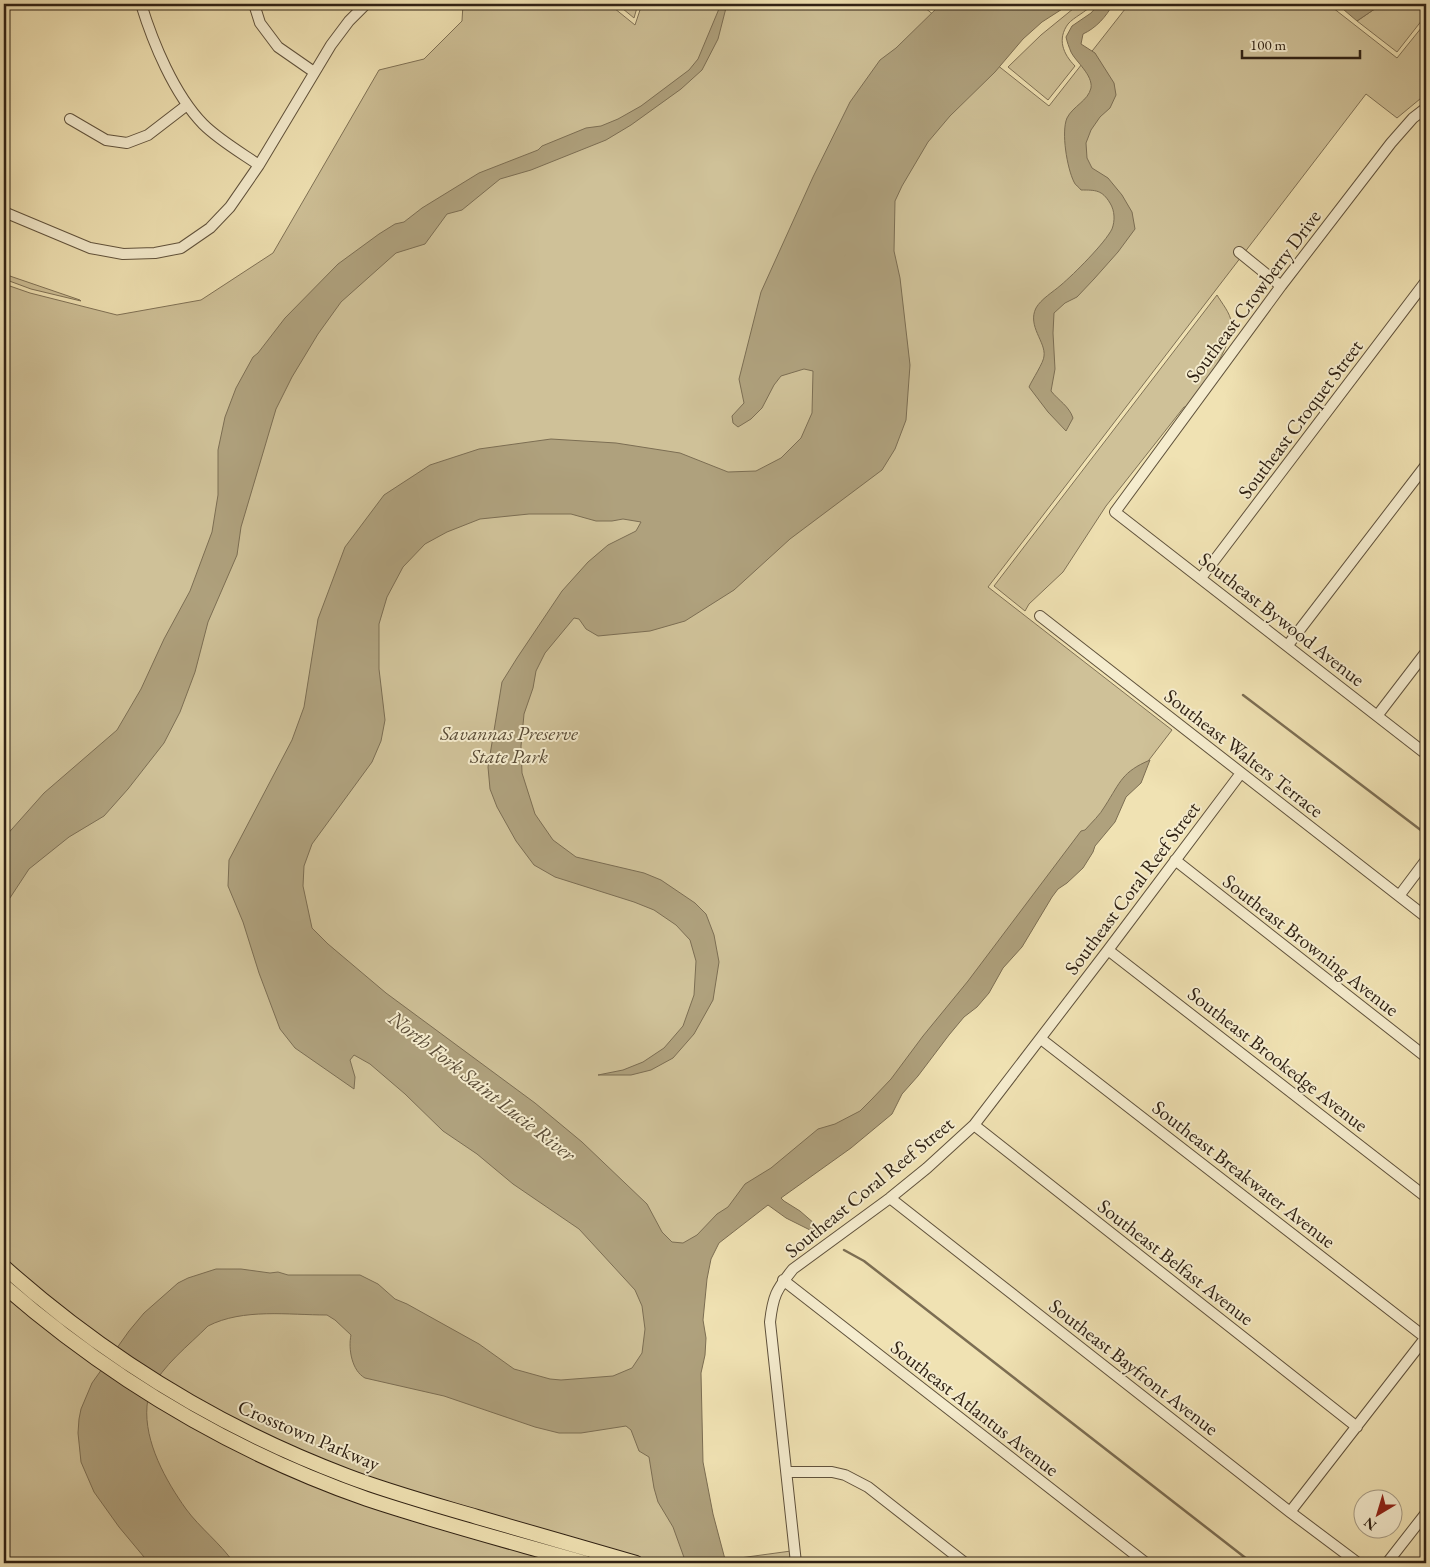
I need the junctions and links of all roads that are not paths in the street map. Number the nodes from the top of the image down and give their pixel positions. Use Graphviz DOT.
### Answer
graph roads {
  1 [pos="141,4"];
  2 [pos="254,4"];
  3 [pos="366,4"];
  4 [pos="314,72"];
  5 [pos="187,105"];
  6 [pos="1426,108"];
  7 [pos="70,119"];
  8 [pos="259,165"];
  9 [pos="4,212"];
  10 [pos="1239,252"];
  11 [pos="1426,281"];
  12 [pos="1281,286"];
  13 [pos="1426,465"];
  14 [pos="1115,512"];
  15 [pos="1201,578"];
  16 [pos="1040,616"];
  17 [pos="1288,645"];
  18 [pos="1426,652"];
  19 [pos="1377,716"];
  20 [pos="1426,754"];
  21 [pos="1241,773"];
  22 [pos="1175,860"];
  23 [pos="1426,860"];
  24 [pos="1399,896"];
  25 [pos="1426,917"];
  26 [pos="1108,950"];
  27 [pos="1041,1039"];
  28 [pos="1426,1057"];
  29 [pos="974,1124"];
  30 [pos="1426,1197"];
  31 [pos="890,1198"];
  32 [pos="4,1267"];
  33 [pos="783,1280"];
  34 [pos="4,1286"];
  35 [pos="1426,1337"];
  36 [pos="1358,1427"];
  37 [pos="786,1472"];
  38 [pos="1290,1512"];
  39 [pos="1426,1513"];
  40 [pos="585,1563"];
  41 [pos="636,1563"];
  42 [pos="796,1563"];
  43 [pos="966,1563"];
  44 [pos="1146,1563"];
  45 [pos="1358,1563"];
  46 [pos="1387,1563"];
  1 -- 5 [label="street"];
  2 -- 4 [label="street"];
  3 -- 4 [label="street"];
  4 -- 8 [label="street"];
  5 -- 7 [label="street"];
  5 -- 8 [label="street"];
  6 -- 12 [label="street, Southeast Crowberry Drive"];
  8 -- 9 [label="street"];
  10 -- 12 [label="street"];
  11 -- 15 [label="street, Southeast Croquet Street"];
  12 -- 14 [label="street, Southeast Crowberry Drive"];
  13 -- 17 [label="street"];
  14 -- 15 [label="street, Southeast Bywood Avenue"];
  15 -- 17 [label="street, Southeast Bywood Avenue"];
  16 -- 21 [label="street, Southeast Walters Terrace"];
  17 -- 19 [label="street, Southeast Bywood Avenue"];
  18 -- 19 [label="street"];
  19 -- 20 [label="street, Southeast Bywood Avenue"];
  21 -- 22 [label="street, Southeast Coral Reef Street"];
  21 -- 24 [label="street, Southeast Walters Terrace"];
  22 -- 26 [label="street, Southeast Coral Reef Street"];
  22 -- 28 [label="street, Southeast Browning Avenue"];
  23 -- 24 [label="street"];
  24 -- 25 [label="street, Southeast Walters Terrace"];
  26 -- 27 [label="street, Southeast Coral Reef Street"];
  26 -- 30 [label="street, Southeast Brookedge Avenue"];
  27 -- 29 [label="street, Southeast Coral Reef Street"];
  27 -- 35 [label="street, Southeast Breakwater Avenue"];
  29 -- 31 [label="street, Southeast Coral Reef Street"];
  29 -- 36 [label="street, Southeast Belfast Avenue"];
  31 -- 33 [label="street, Southeast Coral Reef Street"];
  31 -- 38 [label="street, Southeast Bayfront Avenue"];
  32 -- 41 [label="main road, Crosstown Parkway"];
  33 -- 37 [label="street, Southeast Coral Reef Street"];
  33 -- 44 [label="street, Southeast Atlantus Avenue"];
  34 -- 40 [label="main road, Crosstown Parkway"];
  35 -- 36 [label="street"];
  36 -- 38 [label="street"];
  37 -- 42 [label="street, Southeast Coral Reef Street"];
  37 -- 43 [label="street"];
  38 -- 45 [label="street, Southeast Bayfront Avenue"];
  39 -- 46 [label="street"];
}
